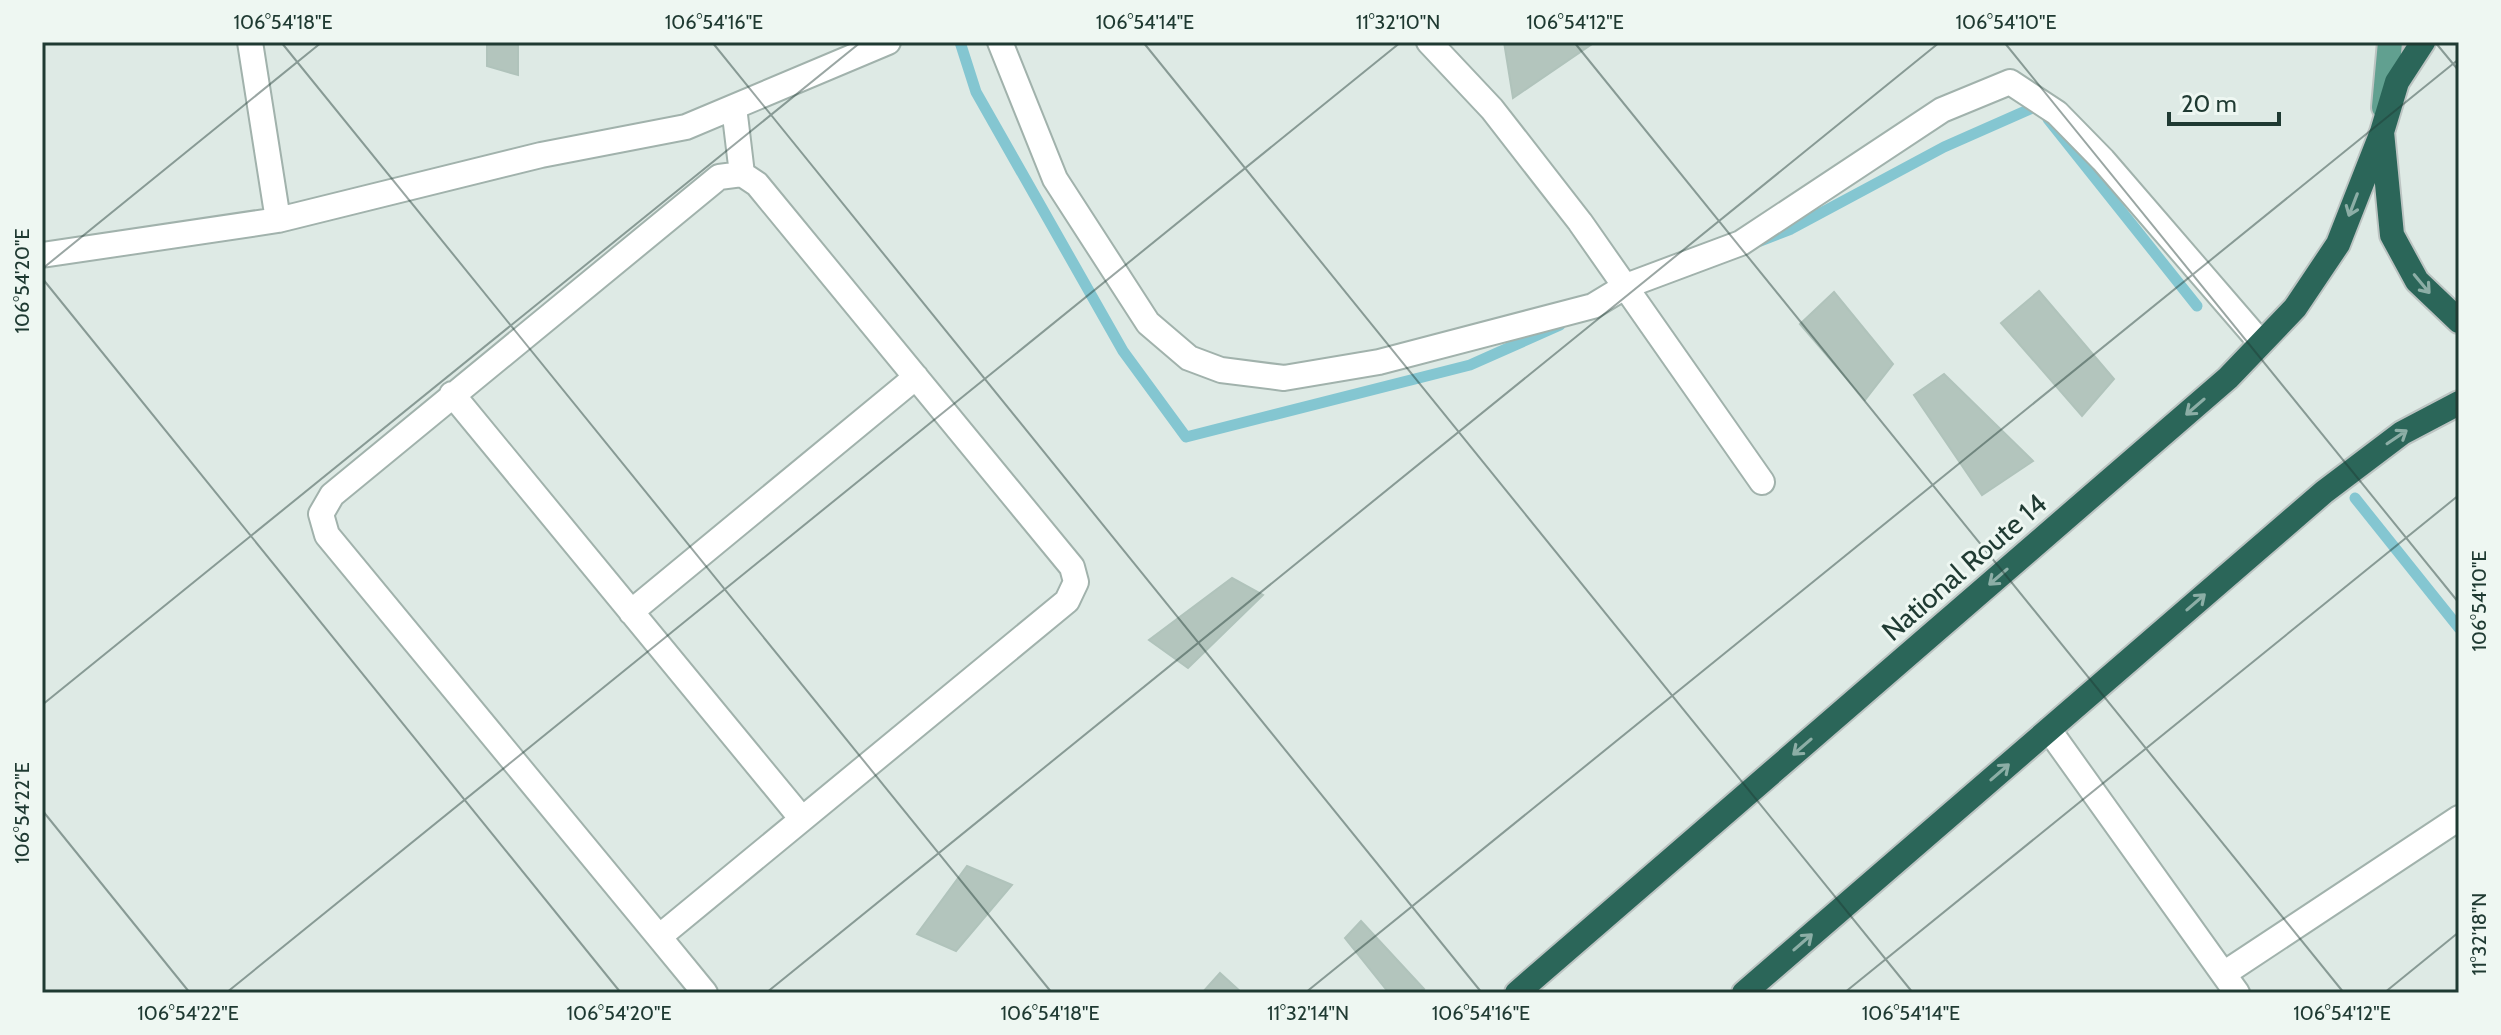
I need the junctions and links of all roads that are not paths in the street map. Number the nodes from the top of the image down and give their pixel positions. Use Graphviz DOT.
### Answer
graph roads {
  1 [pos="250,42"];
  2 [pos="833,42"];
  3 [pos="888,42"];
  4 [pos="1000,42"];
  5 [pos="1429,42"];
  6 [pos="2390,42"];
  7 [pos="2423,42"];
  8 [pos="828,67"];
  9 [pos="734,107"];
  10 [pos="2382,132"];
  11 [pos="742,174"];
  12 [pos="278,220"];
  13 [pos="42,255"];
  14 [pos="1626,286"];
  15 [pos="2459,321"];
  16 [pos="2261,343"];
  17 [pos="916,377"];
  18 [pos="452,394"];
  19 [pos="2459,403"];
  20 [pos="1762,482"];
  21 [pos="631,612"];
  22 [pos="2049,730"];
  23 [pos="2459,818"];
  24 [pos="802,819"];
  25 [pos="659,937"];
  26 [pos="2231,983"];
  27 [pos="705,993"];
  28 [pos="1517,993"];
  29 [pos="1744,993"];
  1 -- 12 [label="street"];
  2 -- 8 [label="street"];
  3 -- 8 [label="street"];
  4 -- 14 [label="street"];
  5 -- 14 [label="street"];
  6 -- 10 [label="main road"];
  7 -- 10 [label="highway, National Route 14"];
  8 -- 9 [label="street"];
  9 -- 11 [label="street"];
  9 -- 12 [label="street"];
  10 -- 15 [label="highway, one-way"];
  10 -- 16 [label="highway, National Route 14, one-way"];
  11 -- 17 [label="street"];
  11 -- 18 [label="street"];
  12 -- 13 [label="street"];
  14 -- 16 [label="street"];
  14 -- 20 [label="street"];
  16 -- 28 [label="highway, National Route 14, one-way"];
  17 -- 21 [label="street"];
  17 -- 24 [label="street"];
  18 -- 21 [label="street"];
  18 -- 25 [label="street"];
  22 -- 19 [label="highway, one-way"];
  21 -- 24 [label="street"];
  22 -- 26 [label="street"];
  29 -- 22 [label="highway, one-way"];
  23 -- 26 [label="street"];
  24 -- 25 [label="street"];
  25 -- 27 [label="street"];
}
